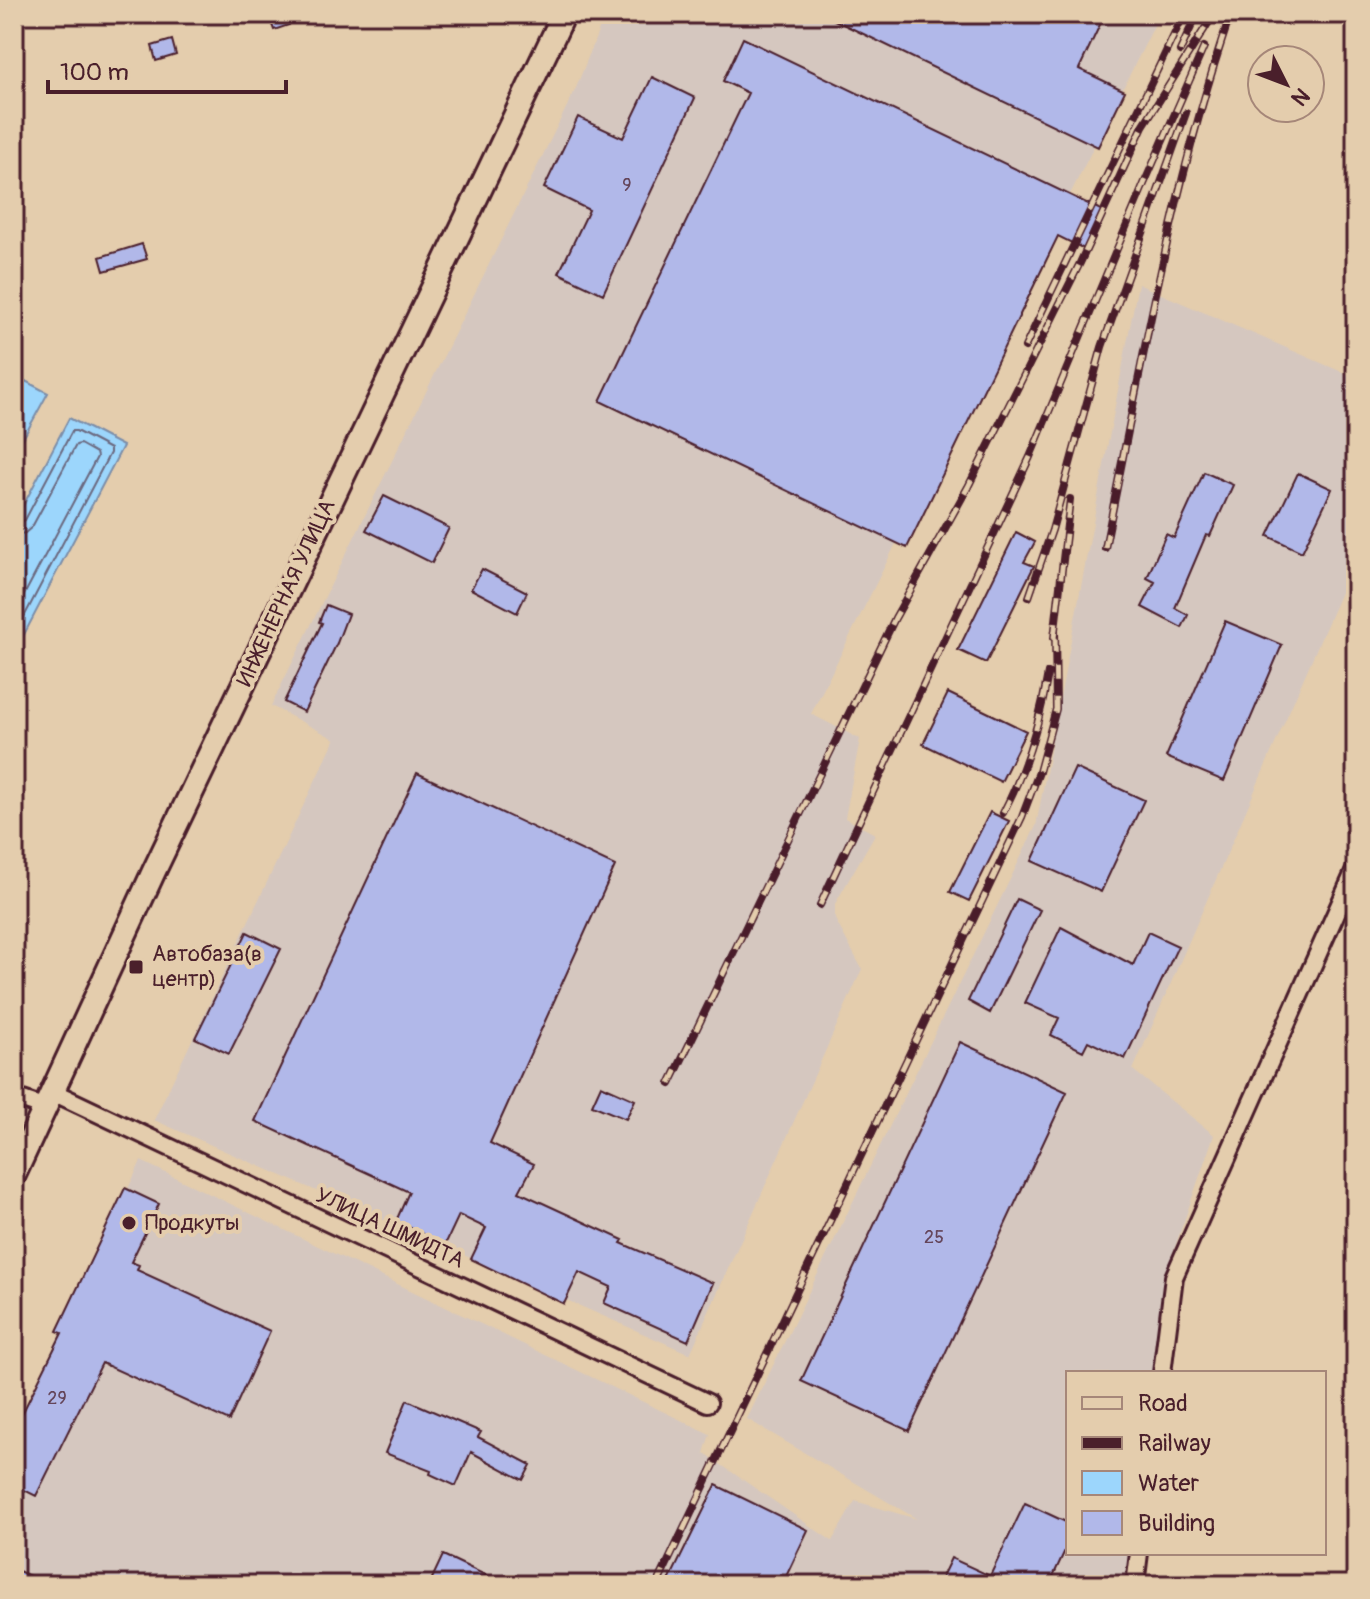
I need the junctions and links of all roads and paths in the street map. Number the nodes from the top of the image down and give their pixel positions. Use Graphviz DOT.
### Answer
graph roads {
  1 [pos="564,14"];
  2 [pos="1356,868"];
  3 [pos="14,1097"];
  4 [pos="49,1100"];
  5 [pos="14,1175"];
  6 [pos="1162,1371"];
  7 [pos="708,1403"];
  8 [pos="1139,1555"];
  9 [pos="1135,1585"];
  1 -- 4 [label="street, ИНЖЕНЕРНАЯ УЛИЦА"];
  2 -- 6 [label="street"];
  3 -- 4 [label="street, УЛИЦА ШМИДТА"];
  4 -- 5 [label="street, ИНЖЕНЕРНАЯ УЛИЦА"];
  4 -- 7 [label="street, УЛИЦА ШМИДТА"];
  8 -- 9 [label="street"];
}
